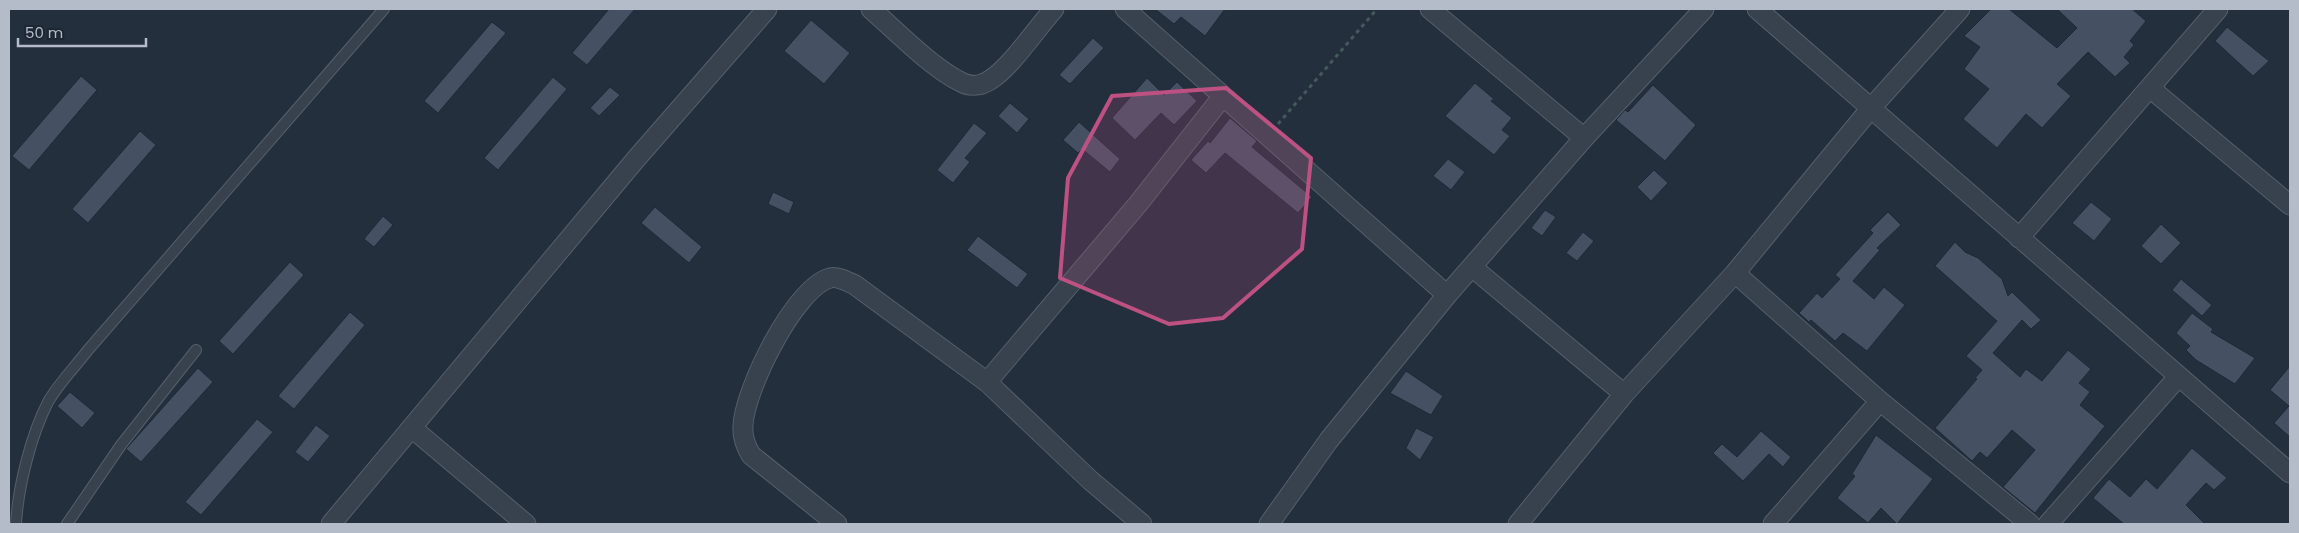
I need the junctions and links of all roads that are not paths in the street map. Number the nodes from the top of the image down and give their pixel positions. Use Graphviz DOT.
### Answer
graph roads {
  1 [pos="384,9"];
  2 [pos="767,9"];
  3 [pos="872,9"];
  4 [pos="1054,9"];
  5 [pos="1125,9"];
  6 [pos="1430,9"];
  7 [pos="1704,9"];
  8 [pos="1757,9"];
  9 [pos="1960,9"];
  10 [pos="2218,9"];
  11 [pos="2150,88"];
  12 [pos="1223,96"];
  13 [pos="1871,108"];
  14 [pos="1584,138"];
  15 [pos="2290,205"];
  16 [pos="2019,238"];
  17 [pos="1472,267"];
  18 [pos="1735,273"];
  19 [pos="1447,295"];
  20 [pos="196,350"];
  21 [pos="2179,376"];
  22 [pos="987,382"];
  23 [pos="1624,394"];
  24 [pos="1880,401"];
  25 [pos="412,428"];
  26 [pos="2290,473"];
  27 [pos="16,524"];
  28 [pos="67,524"];
  29 [pos="331,524"];
  30 [pos="526,524"];
  31 [pos="838,524"];
  32 [pos="1142,524"];
  33 [pos="1270,524"];
  34 [pos="1518,524"];
  35 [pos="1773,524"];
  36 [pos="2030,524"];
  37 [pos="2048,524"];
  1 -- 27 [label="lane"];
  2 -- 25 [label="street"];
  3 -- 4 [label="street"];
  5 -- 12 [label="street"];
  6 -- 14 [label="street"];
  7 -- 14 [label="street"];
  8 -- 13 [label="street"];
  9 -- 13 [label="street"];
  10 -- 11 [label="street"];
  11 -- 15 [label="street"];
  11 -- 16 [label="street"];
  12 -- 19 [label="street"];
  12 -- 22 [label="street"];
  13 -- 16 [label="street"];
  13 -- 18 [label="street"];
  14 -- 17 [label="street"];
  16 -- 21 [label="street"];
  17 -- 19 [label="street"];
  17 -- 23 [label="street"];
  18 -- 23 [label="street"];
  18 -- 24 [label="street"];
  19 -- 33 [label="street"];
  20 -- 28 [label="lane"];
  21 -- 26 [label="street"];
  21 -- 37 [label="street"];
  22 -- 31 [label="street"];
  22 -- 32 [label="street"];
  23 -- 34 [label="street"];
  24 -- 35 [label="street"];
  24 -- 36 [label="street"];
  25 -- 29 [label="street"];
  25 -- 30 [label="street"];
}
